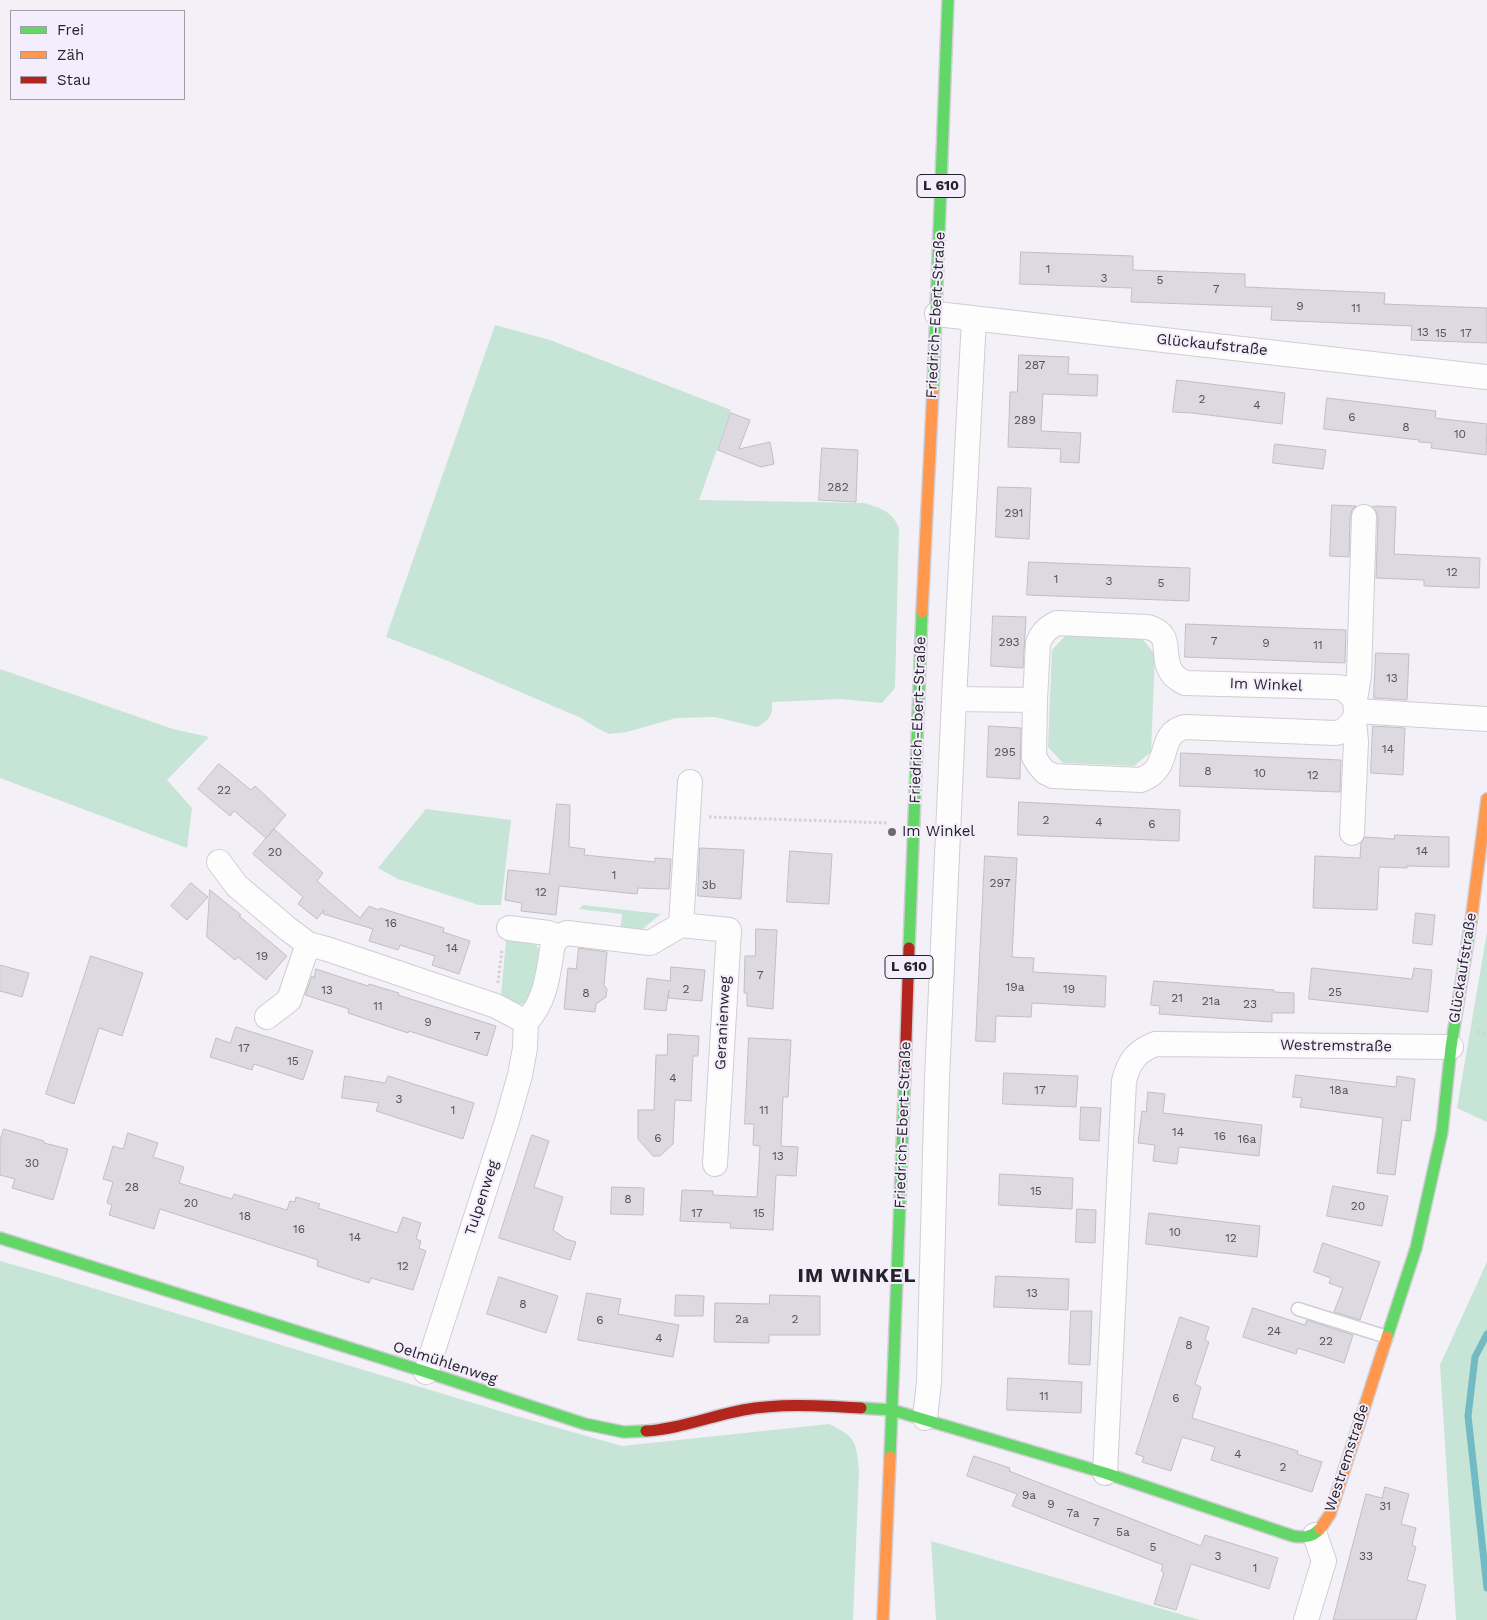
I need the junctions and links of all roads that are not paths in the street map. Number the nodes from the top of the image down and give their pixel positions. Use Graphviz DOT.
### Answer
graph roads {
  1 [pos="948,0"];
  2 [pos="936,314"];
  3 [pos="974,318"];
  4 [pos="1487,376"];
  5 [pos="1364,517"];
  6 [pos="954,699"];
  7 [pos="1034,700"];
  8 [pos="1355,710"];
  9 [pos="1487,719"];
  10 [pos="690,782"];
  11 [pos="1487,799"];
  12 [pos="1352,833"];
  13 [pos="219,862"];
  14 [pos="681,925"];
  15 [pos="509,928"];
  16 [pos="562,935"];
  17 [pos="308,944"];
  18 [pos="267,1017"];
  19 [pos="526,1022"];
  20 [pos="1451,1047"];
  21 [pos="715,1164"];
  22 [pos="0,1238"];
  23 [pos="1298,1310"];
  24 [pos="1387,1336"];
  25 [pos="426,1372"];
  26 [pos="892,1410"];
  27 [pos="925,1418"];
  28 [pos="1105,1473"];
  29 [pos="1315,1536"];
  30 [pos="883,1620"];
  31 [pos="1306,1620"];
  1 -- 2 [label="street, Friedrich-Ebert-Straße / L 610"];
  2 -- 3 [label="street, Glückaufstraße"];
  2 -- 26 [label="street, Friedrich-Ebert-Straße / L 610"];
  3 -- 4 [label="street, Glückaufstraße"];
  3 -- 6 [label="street"];
  5 -- 8 [label="street"];
  6 -- 7 [label="street"];
  6 -- 27 [label="street"];
  7 -- 8 [label="street, Im Winkel"];
  7 -- 8 [label="street, Im Winkel"];
  8 -- 9 [label="street, Im Winkel"];
  8 -- 12 [label="street"];
  10 -- 14 [label="street"];
  11 -- 20 [label="street, Glückaufstraße"];
  13 -- 17 [label="street"];
  14 -- 16 [label="street"];
  14 -- 21 [label="street, Geranienweg"];
  15 -- 16 [label="street"];
  16 -- 19 [label="street"];
  17 -- 18 [label="street"];
  17 -- 19 [label="street"];
  19 -- 25 [label="street, Tulpenweg"];
  20 -- 24 [label="street, Westremstraße"];
  20 -- 28 [label="street, Westremstraße"];
  22 -- 25 [label="street, Oelmühlenweg"];
  23 -- 24 [label="lane"];
  24 -- 29 [label="street, Westremstraße"];
  25 -- 26 [label="street, Oelmühlenweg"];
  26 -- 27 [label="street"];
  26 -- 30 [label="street, Friedrich-Ebert-Straße / L 610"];
  27 -- 28 [label="street"];
  28 -- 29 [label="street"];
  29 -- 31 [label="street"];
}
